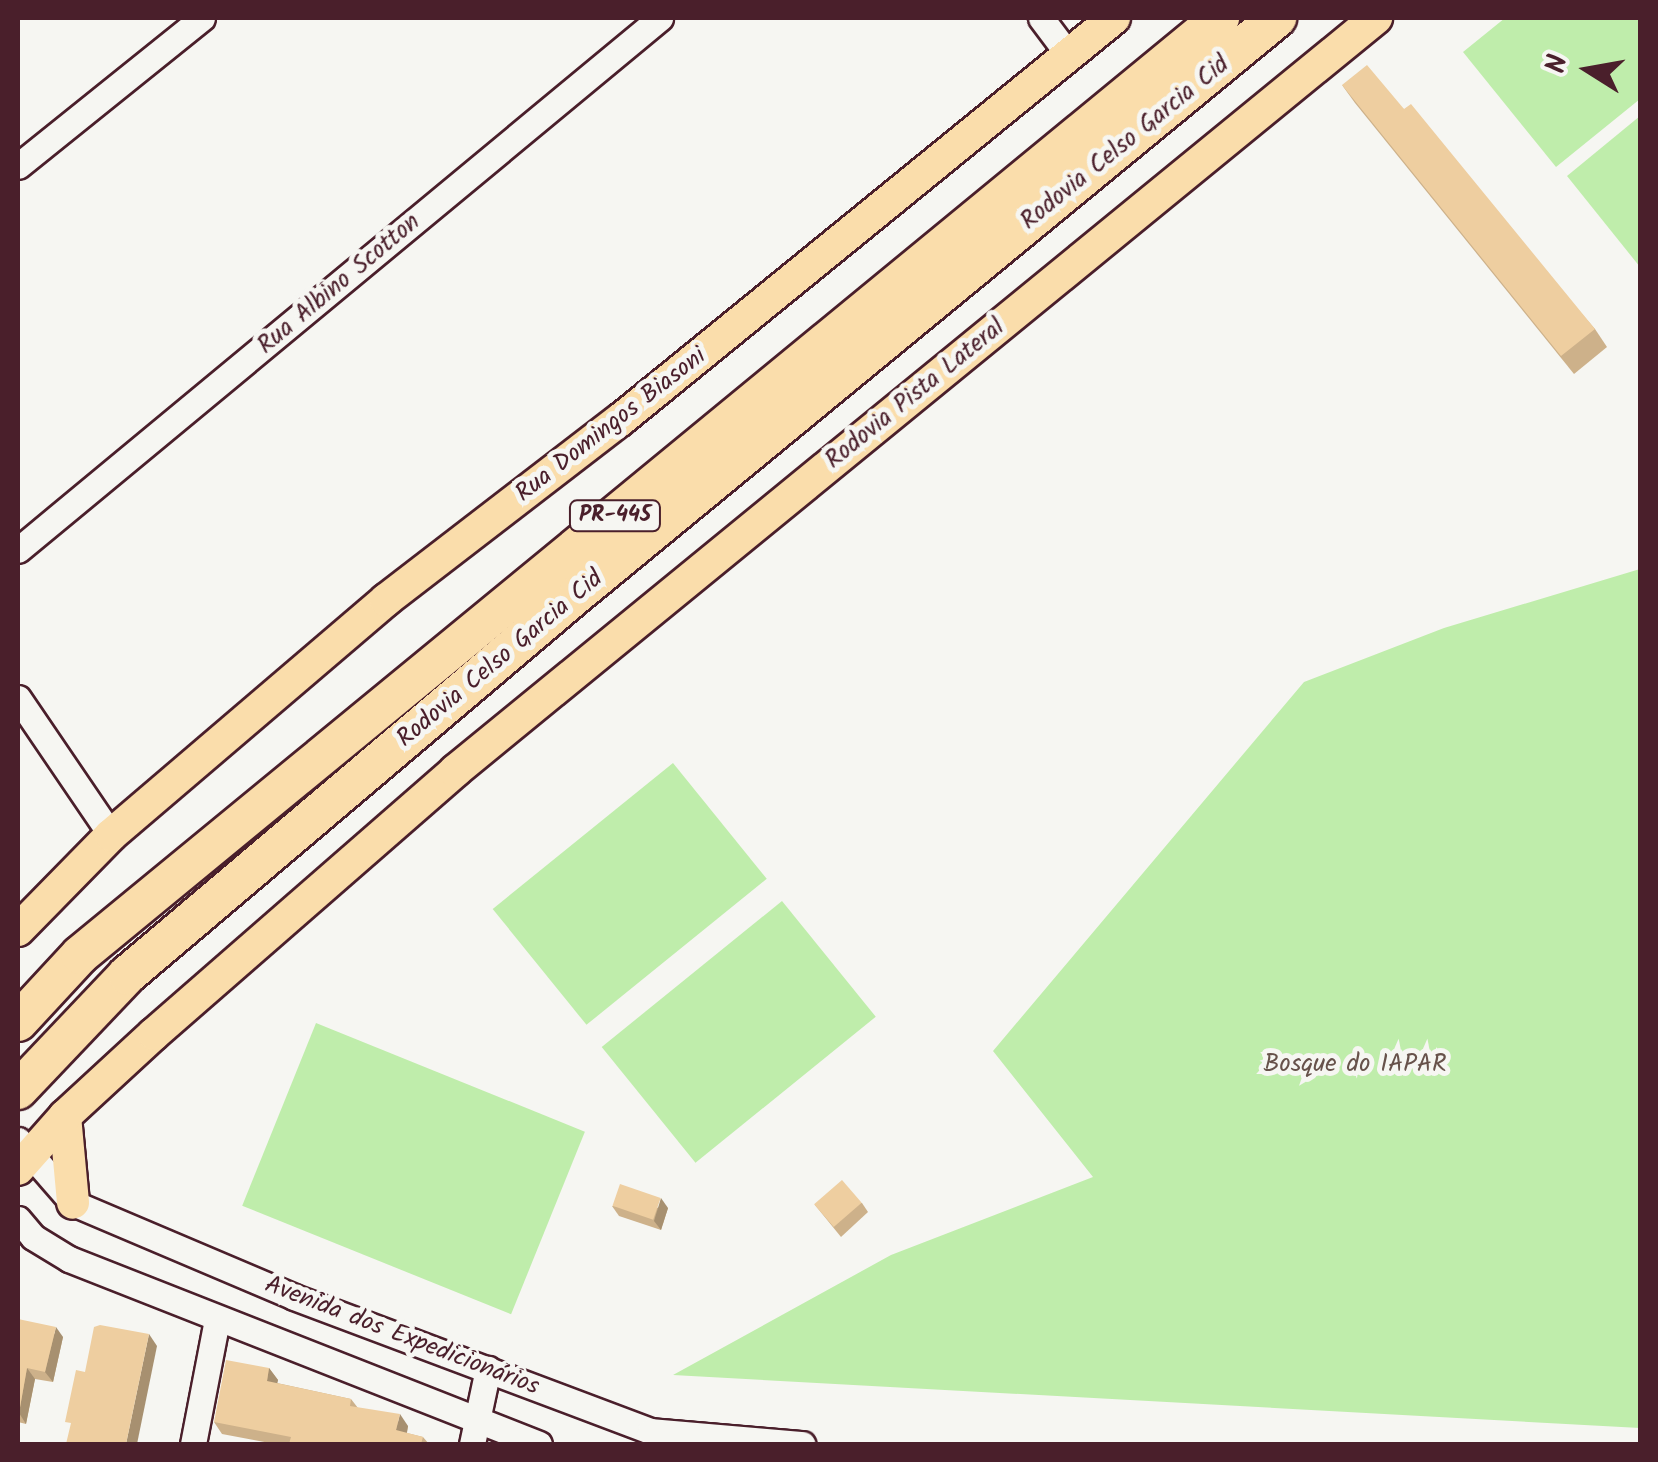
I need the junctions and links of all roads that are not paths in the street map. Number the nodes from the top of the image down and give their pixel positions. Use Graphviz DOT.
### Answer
graph roads {
  1 [pos="202,18"];
  2 [pos="660,18"];
  3 [pos="1042,18"];
  4 [pos="1114,18"];
  5 [pos="1220,18"];
  6 [pos="1278,18"];
  7 [pos="1376,18"];
  8 [pos="1068,54"];
  9 [pos="18,166"];
  10 [pos="18,550"];
  11 [pos="18,698"];
  12 [pos="111,836"];
  13 [pos="18,930"];
  14 [pos="18,1022"];
  15 [pos="18,1090"];
  16 [pos="65,1116"];
  17 [pos="22,1155"];
  18 [pos="73,1203"];
  19 [pos="23,1237"];
  20 [pos="218,1319"];
  21 [pos="488,1368"];
  22 [pos="474,1433"];
  23 [pos="192,1444"];
  24 [pos="539,1444"];
  25 [pos="802,1444"];
  1 -- 9 [label="street"];
  2 -- 10 [label="street, Rua Albino Scotton"];
  3 -- 8 [label="street"];
  4 -- 8 [label="main road, Rua Domingos Biasoni"];
  5 -- 14 [label="highway, Rodovia Celso Garcia Cid / PR-445"];
  6 -- 15 [label="highway, Rodovia Celso Garcia Cid / PR-445"];
  7 -- 16 [label="main road, Rodovia Pista Lateral"];
  8 -- 12 [label="main road, Rua Domingos Biasoni"];
  11 -- 12 [label="street"];
  12 -- 13 [label="main road"];
  16 -- 17 [label="main road"];
  16 -- 18 [label="main road"];
  17 -- 18 [label="street, Avenida dos Expedicionários"];
  18 -- 21 [label="street, Avenida dos Expedicionários"];
  19 -- 20 [label="street, Avenida dos Expedicionários"];
  20 -- 22 [label="street, Avenida dos Expedicionários"];
  20 -- 23 [label="street"];
  21 -- 22 [label="street"];
  21 -- 25 [label="street, Avenida dos Expedicionários"];
  22 -- 24 [label="street, Avenida dos Expedicionários"];
}
